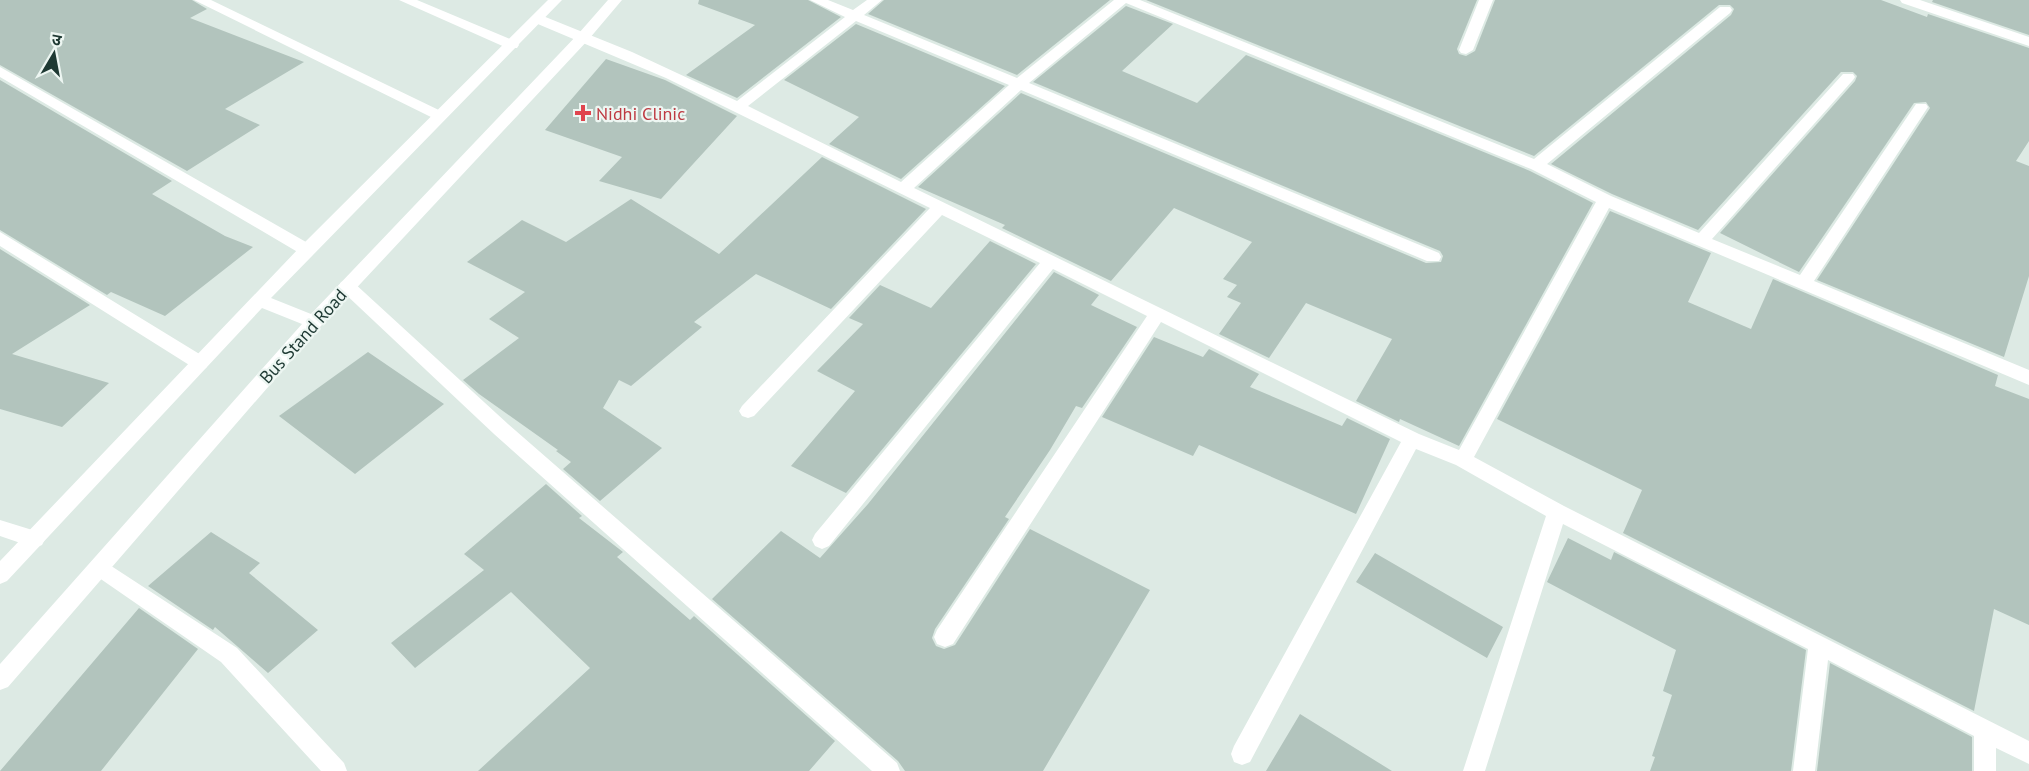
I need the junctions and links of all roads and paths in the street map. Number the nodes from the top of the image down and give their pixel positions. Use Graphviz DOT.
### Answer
graph roads {
  1 [pos="201,0"];
  2 [pos="406,0"];
  3 [pos="555,0"];
  4 [pos="615,0"];
  5 [pos="817,0"];
  6 [pos="875,0"];
  7 [pos="1122,0"];
  8 [pos="1129,0"];
  9 [pos="1486,0"];
  10 [pos="1907,0"];
  11 [pos="1725,10"];
  12 [pos="856,16"];
  13 [pos="538,19"];
  14 [pos="584,36"];
  15 [pos="2029,42"];
  16 [pos="512,45"];
  17 [pos="1466,50"];
  18 [pos="0,71"];
  19 [pos="1848,77"];
  20 [pos="1018,85"];
  21 [pos="1921,107"];
  22 [pos="737,108"];
  23 [pos="440,116"];
  24 [pos="1536,165"];
  25 [pos="903,189"];
  26 [pos="1605,200"];
  27 [pos="940,207"];
  28 [pos="0,238"];
  29 [pos="1702,240"];
  30 [pos="307,250"];
  31 [pos="1433,257"];
  32 [pos="1051,260"];
  33 [pos="1804,283"];
  34 [pos="347,286"];
  35 [pos="258,300"];
  36 [pos="1158,313"];
  37 [pos="314,322"];
  38 [pos="200,363"];
  39 [pos="2027,371"];
  40 [pos="748,411"];
  41 [pos="1412,439"];
  42 [pos="1463,460"];
  43 [pos="1557,512"];
  44 [pos="0,528"];
  45 [pos="35,539"];
  46 [pos="822,540"];
  47 [pos="99,567"];
  48 [pos="0,575"];
  49 [pos="945,637"];
  50 [pos="1819,644"];
  51 [pos="0,680"];
  52 [pos="1985,731"];
  53 [pos="2029,753"];
  54 [pos="1242,754"];
  55 [pos="336,771"];
  56 [pos="889,771"];
  57 [pos="1474,771"];
  58 [pos="1804,771"];
  59 [pos="1985,771"];
  1 -- 23 [label="street"];
  2 -- 16 [label="street"];
  3 -- 13 [label="street"];
  4 -- 14 [label="street, Bus Stand Road"];
  5 -- 12 [label="street"];
  6 -- 12 [label="street"];
  7 -- 20 [label="street"];
  8 -- 24 [label="street"];
  9 -- 17 [label="street"];
  10 -- 15 [label="street"];
  11 -- 24 [label="street"];
  12 -- 20 [label="street"];
  12 -- 22 [label="street"];
  13 -- 14 [label="street"];
  13 -- 16 [label="street"];
  14 -- 22 [label="street"];
  14 -- 34 [label="street, Bus Stand Road"];
  16 -- 23 [label="street"];
  18 -- 30 [label="street"];
  19 -- 29 [label="street"];
  20 -- 25 [label="street"];
  20 -- 31 [label="street"];
  21 -- 33 [label="street"];
  22 -- 25 [label="street"];
  23 -- 30 [label="street"];
  24 -- 26 [label="street"];
  25 -- 27 [label="street"];
  26 -- 29 [label="street"];
  26 -- 42 [label="street"];
  27 -- 32 [label="street"];
  27 -- 40 [label="street"];
  28 -- 38 [label="street"];
  29 -- 33 [label="street"];
  30 -- 35 [label="street"];
  32 -- 36 [label="street"];
  32 -- 46 [label="street"];
  33 -- 39 [label="street"];
  34 -- 37 [label="street, Bus Stand Road"];
  34 -- 56 [label="street"];
  35 -- 37 [label="street"];
  35 -- 38 [label="street"];
  36 -- 41 [label="street"];
  36 -- 49 [label="street"];
  37 -- 47 [label="street, Bus Stand Road"];
  38 -- 45 [label="street"];
  41 -- 42 [label="street"];
  41 -- 54 [label="street"];
  42 -- 43 [label="street"];
  43 -- 50 [label="street"];
  43 -- 57 [label="street"];
  44 -- 45 [label="street"];
  45 -- 48 [label="street"];
  47 -- 51 [label="street, Bus Stand Road"];
  47 -- 55 [label="street"];
  50 -- 52 [label="street"];
  50 -- 58 [label="street"];
  52 -- 53 [label="street"];
  52 -- 59 [label="street"];
}
